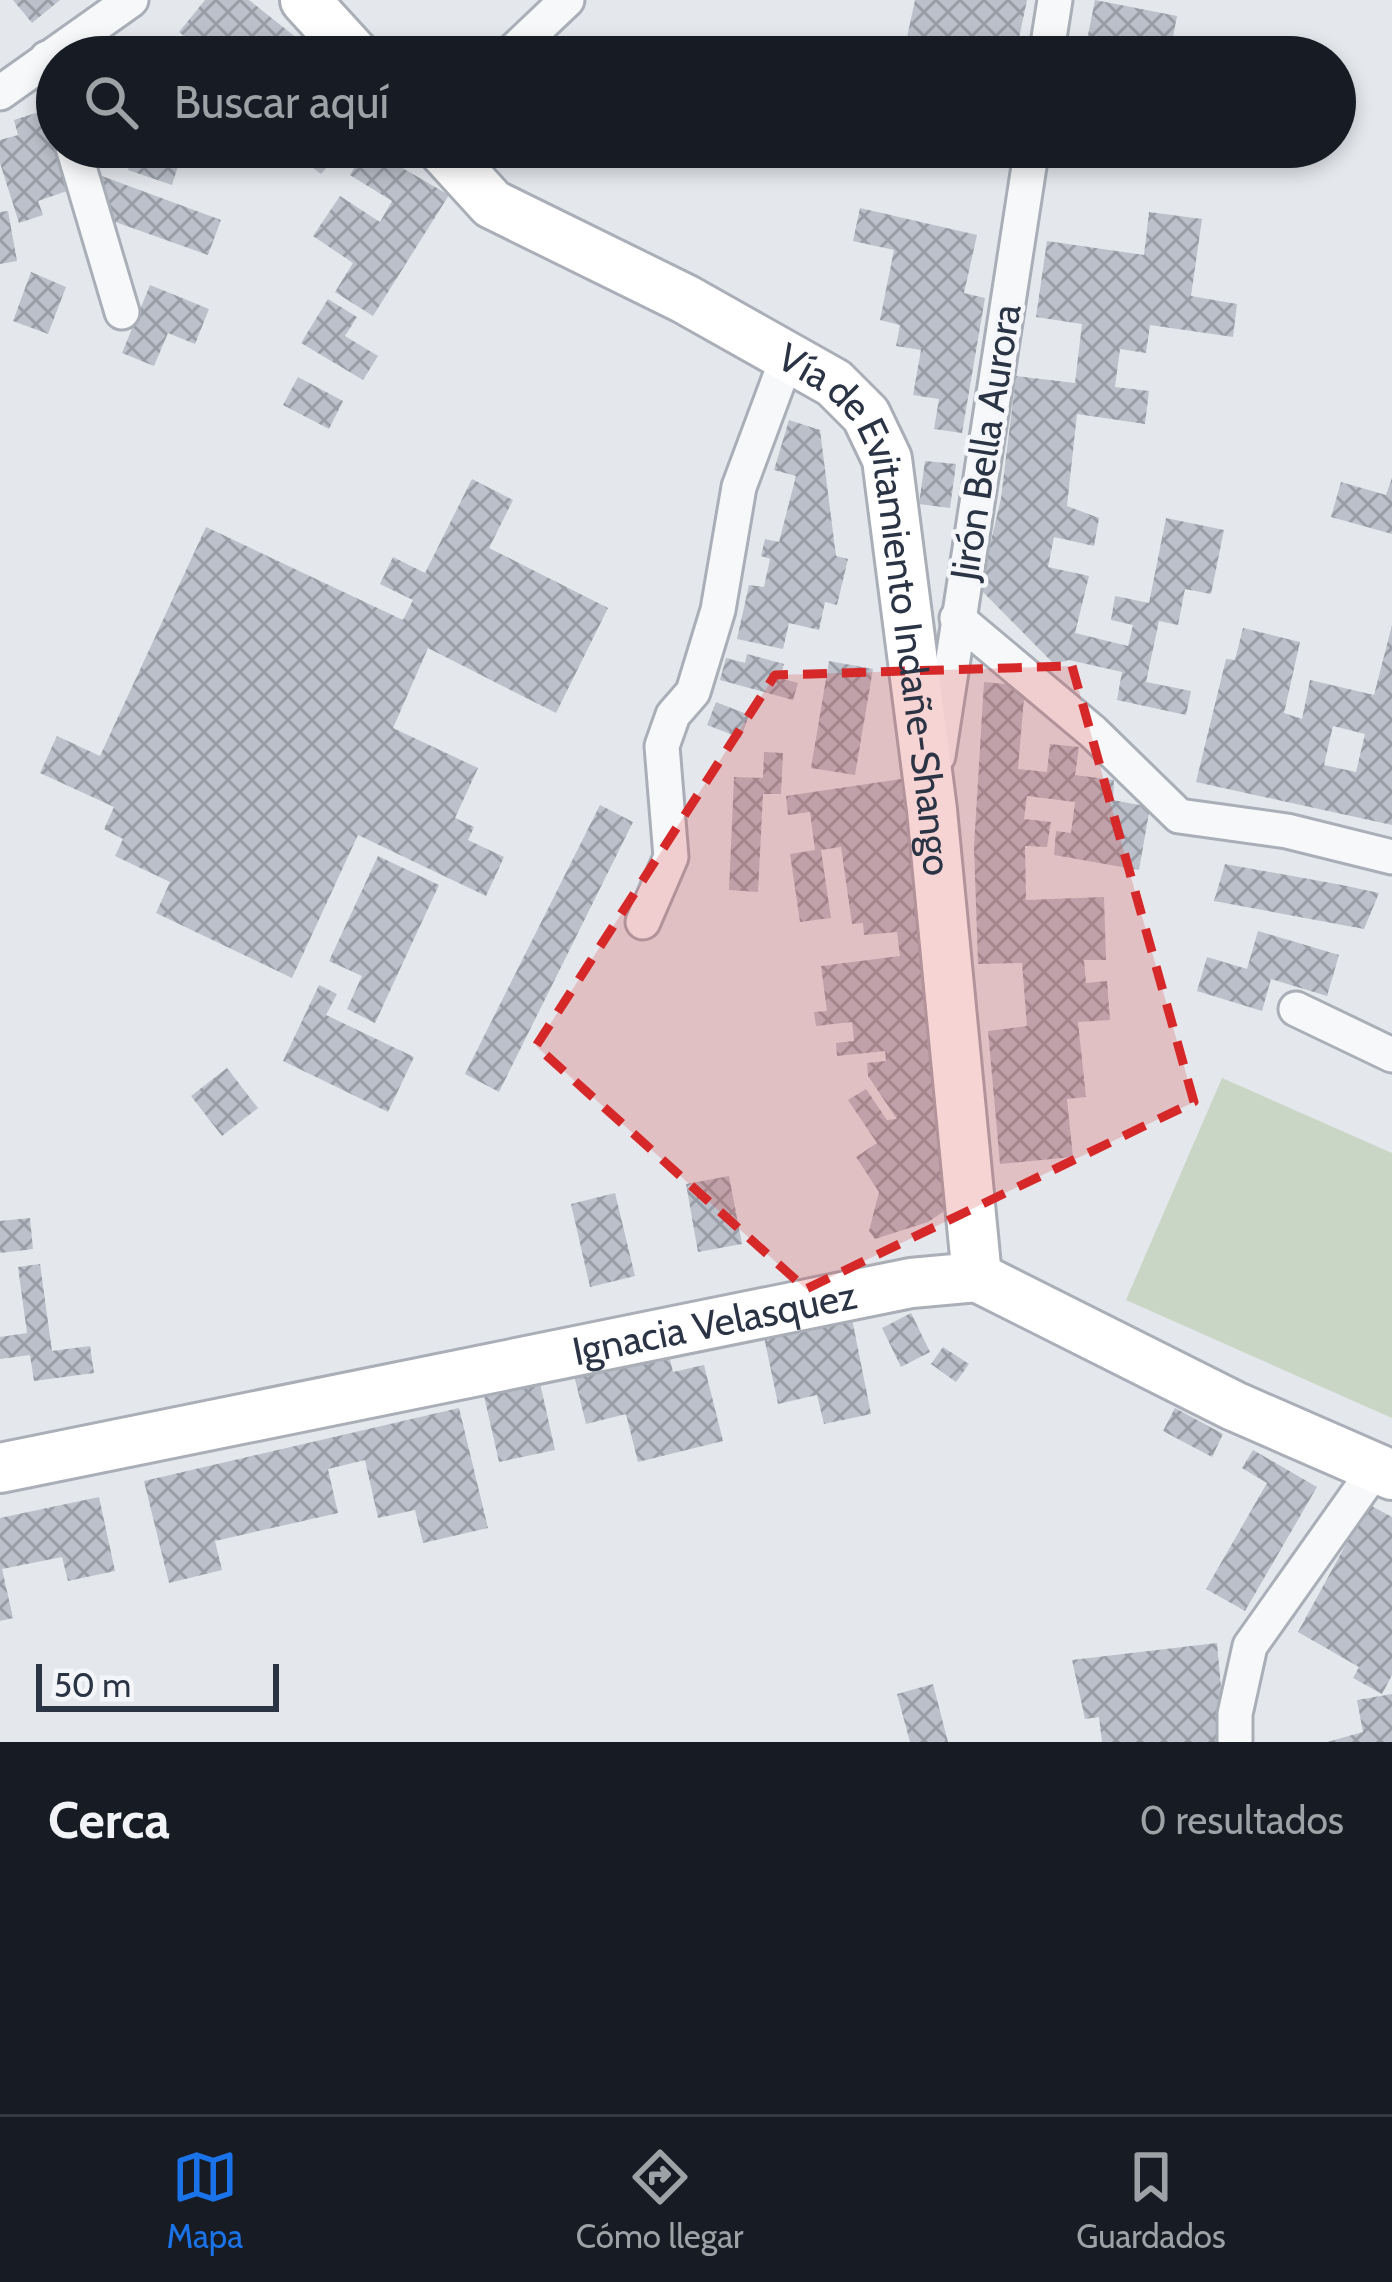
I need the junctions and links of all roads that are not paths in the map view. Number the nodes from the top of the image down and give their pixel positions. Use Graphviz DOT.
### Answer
graph roads {
  1 [pos="131,0"];
  2 [pos="305,0"];
  3 [pos="566,0"];
  4 [pos="1055,0"];
  5 [pos="79,36"];
  6 [pos="338,36"];
  7 [pos="529,36"];
  8 [pos="1049,36"];
  9 [pos="36,66"];
  10 [pos="0,93"];
  11 [pos="79,168"];
  12 [pos="459,168"];
  13 [pos="1028,168"];
  14 [pos="122,312"];
  15 [pos="788,358"];
  16 [pos="957,618"];
  17 [pos="932,810"];
  18 [pos="1392,857"];
  19 [pos="644,922"];
  20 [pos="1296,1010"];
  21 [pos="1392,1055"];
  22 [pos="977,1277"];
  23 [pos="0,1468"];
  24 [pos="1384,1472"];
  25 [pos="1235,1742"];
  1 -- 5 [label="street"];
  2 -- 6 [label="main road"];
  3 -- 7 [label="street"];
  4 -- 8 [label="street"];
  9 -- 10 [label="street"];
  11 -- 14 [label="street"];
  12 -- 15 [label="main road, Vía de Evitamiento Indañe-Shango"];
  13 -- 16 [label="street, Jirón Bella Aurora"];
  15 -- 17 [label="main road, Vía de Evitamiento Indañe-Shango"];
  15 -- 19 [label="street"];
  16 -- 17 [label="street, Jirón Bella Aurora"];
  16 -- 18 [label="street"];
  17 -- 22 [label="main road, Vía de Evitamiento Indañe-Shango"];
  20 -- 21 [label="street"];
  22 -- 23 [label="main road, Ignacia Velasquez"];
  22 -- 24 [label="main road"];
  24 -- 25 [label="street"];
}
